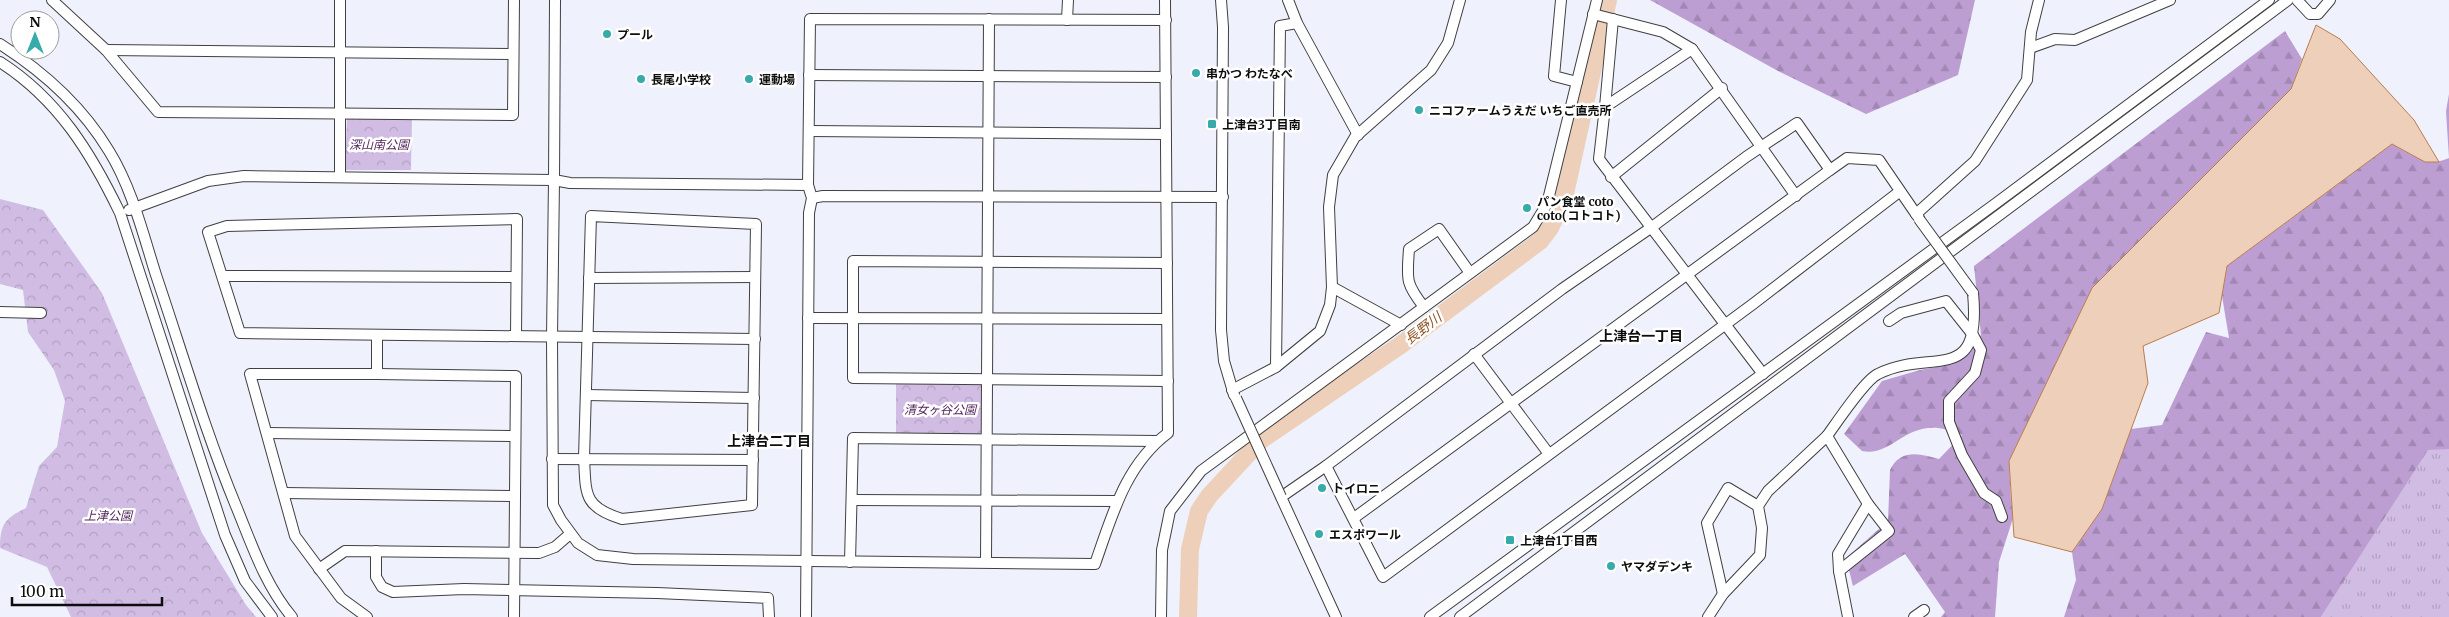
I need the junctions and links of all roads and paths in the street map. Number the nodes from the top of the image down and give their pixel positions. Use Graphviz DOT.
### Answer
graph roads {
  1 [pos="52,0"];
  2 [pos="340,0"];
  3 [pos="514,0"];
  4 [pos="555,0"];
  5 [pos="1068,0"];
  6 [pos="1165,0"];
  7 [pos="1221,0"];
  8 [pos="1288,0"];
  9 [pos="1460,0"];
  10 [pos="1561,0"];
  11 [pos="1597,0"];
  12 [pos="2039,0"];
  13 [pos="2170,0"];
  14 [pos="2269,0"];
  15 [pos="2288,0"];
  16 [pos="2297,0"];
  17 [pos="2330,0"];
  18 [pos="1593,14"];
  19 [pos="989,19"];
  20 [pos="1067,20"];
  21 [pos="1166,20"];
  22 [pos="1613,20"];
  23 [pos="1297,23"];
  24 [pos="0,44"];
  25 [pos="2030,48"];
  26 [pos="1692,49"];
  27 [pos="106,50"];
  28 [pos="340,52"];
  29 [pos="513,54"];
  30 [pos="0,62"];
  31 [pos="809,75"];
  32 [pos="989,76"];
  33 [pos="1166,77"];
  34 [pos="1577,82"];
  35 [pos="1722,88"];
  36 [pos="1605,108"];
  37 [pos="340,114"];
  38 [pos="810,131"];
  39 [pos="989,132"];
  40 [pos="1166,134"];
  41 [pos="1358,135"];
  42 [pos="1761,146"];
  43 [pos="1830,170"];
  44 [pos="340,177"];
  45 [pos="1611,177"];
  46 [pos="554,180"];
  47 [pos="808,185"];
  48 [pos="1899,192"];
  49 [pos="1796,196"];
  50 [pos="988,197"];
  51 [pos="1167,197"];
  52 [pos="812,198"];
  53 [pos="1223,198"];
  54 [pos="134,208"];
  55 [pos="120,213"];
  56 [pos="1918,216"];
  57 [pos="1652,227"];
  58 [pos="988,262"];
  59 [pos="1167,263"];
  60 [pos="1470,273"];
  61 [pos="223,276"];
  62 [pos="1687,276"];
  63 [pos="755,277"];
  64 [pos="516,278"];
  65 [pos="589,278"];
  66 [pos="1332,287"];
  67 [pos="1424,308"];
  68 [pos="0,312"];
  69 [pos="41,313"];
  70 [pos="808,318"];
  71 [pos="853,318"];
  72 [pos="987,318"];
  73 [pos="1167,319"];
  74 [pos="1889,321"];
  75 [pos="1724,324"];
  76 [pos="1401,325"];
  77 [pos="377,335"];
  78 [pos="1973,335"];
  79 [pos="516,336"];
  80 [pos="587,337"];
  81 [pos="552,338"];
  82 [pos="754,339"];
  83 [pos="1474,354"];
  84 [pos="1276,368"];
  85 [pos="377,374"];
  86 [pos="1763,374"];
  87 [pos="987,379"];
  88 [pos="1168,381"];
  89 [pos="1234,394"];
  90 [pos="586,395"];
  91 [pos="754,398"];
  92 [pos="1510,405"];
  93 [pos="267,433"];
  94 [pos="515,436"];
  95 [pos="1827,436"];
  96 [pos="986,439"];
  97 [pos="1157,441"];
  98 [pos="1549,454"];
  99 [pos="584,458"];
  100 [pos="552,459"];
  101 [pos="753,460"];
  102 [pos="1326,466"];
  103 [pos="284,493"];
  104 [pos="515,496"];
  105 [pos="1281,497"];
  106 [pos="852,500"];
  107 [pos="986,501"];
  108 [pos="1116,501"];
  109 [pos="1868,504"];
  110 [pos="1758,506"];
  111 [pos="2002,517"];
  112 [pos="1354,518"];
  113 [pos="570,534"];
  114 [pos="376,551"];
  115 [pos="515,554"];
  116 [pos="806,560"];
  117 [pos="850,562"];
  118 [pos="986,562"];
  119 [pos="319,569"];
  120 [pos="1839,571"];
  121 [pos="514,591"];
  122 [pos="1723,594"];
  123 [pos="1924,610"];
  124 [pos="272,617"];
  125 [pos="292,617"];
  126 [pos="368,617"];
  127 [pos="514,617"];
  128 [pos="769,617"];
  129 [pos="806,617"];
  130 [pos="1161,617"];
  131 [pos="1336,617"];
  132 [pos="1430,617"];
  133 [pos="1460,617"];
  134 [pos="1708,617"];
  135 [pos="1848,617"];
  136 [pos="1914,617"];
  1 -- 27 [label="street"];
  2 -- 28 [label="street"];
  3 -- 29 [label="street"];
  4 -- 46 [label="street"];
  5 -- 20 [label="street"];
  6 -- 21 [label="street"];
  7 -- 53 [label="street"];
  8 -- 23 [label="street"];
  9 -- 41 [label="street"];
  10 -- 34 [label="street"];
  11 -- 18 [label="street"];
  12 -- 25 [label="street"];
  13 -- 25 [label="street"];
  14 -- 86 [label="street"];
  15 -- 133 [label="street"];
  16 -- 17 [label="street"];
  18 -- 22 [label="street"];
  18 -- 34 [label="street"];
  19 -- 20 [label="street"];
  19 -- 31 [label="street"];
  19 -- 32 [label="street"];
  20 -- 21 [label="street"];
  21 -- 33 [label="street"];
  22 -- 26 [label="street"];
  22 -- 36 [label="street"];
  23 -- 41 [label="street"];
  23 -- 84 [label="street"];
  24 -- 54 [label="street"];
  25 -- 56 [label="street"];
  26 -- 35 [label="street"];
  26 -- 36 [label="street"];
  27 -- 28 [label="street"];
  27 -- 37 [label="street"];
  28 -- 29 [label="street"];
  28 -- 37 [label="street"];
  29 -- 37 [label="street"];
  30 -- 55 [label="street"];
  31 -- 32 [label="street"];
  31 -- 38 [label="street"];
  32 -- 33 [label="street"];
  32 -- 39 [label="street"];
  33 -- 40 [label="street"];
  34 -- 60 [label="street"];
  35 -- 42 [label="street"];
  35 -- 45 [label="street"];
  36 -- 45 [label="street"];
  37 -- 44 [label="street"];
  38 -- 39 [label="street"];
  38 -- 47 [label="street"];
  39 -- 40 [label="street"];
  39 -- 50 [label="street"];
  40 -- 51 [label="street"];
  41 -- 66 [label="street"];
  42 -- 43 [label="street"];
  42 -- 49 [label="street"];
  42 -- 57 [label="street"];
  43 -- 48 [label="street"];
  43 -- 49 [label="street"];
  44 -- 46 [label="street"];
  44 -- 54 [label="street"];
  45 -- 57 [label="street"];
  46 -- 47 [label="street"];
  46 -- 81 [label="street"];
  47 -- 52 [label="street"];
  48 -- 56 [label="street"];
  48 -- 75 [label="street"];
  49 -- 62 [label="street"];
  50 -- 51 [label="street"];
  50 -- 52 [label="street"];
  50 -- 58 [label="street"];
  51 -- 53 [label="street"];
  51 -- 59 [label="street"];
  52 -- 70 [label="street"];
  53 -- 89 [label="street"];
  54 -- 55 [label="street"];
  54 -- 125 [label="street"];
  55 -- 124 [label="street"];
  56 -- 78 [label="street, bridge"];
  57 -- 62 [label="street"];
  57 -- 83 [label="street"];
  58 -- 59 [label="street"];
  58 -- 71 [label="street"];
  58 -- 72 [label="street"];
  59 -- 73 [label="street"];
  60 -- 67 [label="street"];
  60 -- 67 [label="street"];
  61 -- 64 [label="street"];
  61 -- 64 [label="street"];
  61 -- 77 [label="street"];
  62 -- 75 [label="street"];
  62 -- 92 [label="street"];
  63 -- 65 [label="street"];
  63 -- 65 [label="street"];
  63 -- 82 [label="street"];
  64 -- 79 [label="street"];
  65 -- 80 [label="street"];
  66 -- 76 [label="street"];
  66 -- 84 [label="street"];
  67 -- 76 [label="street"];
  68 -- 69 [label="street"];
  70 -- 71 [label="street"];
  70 -- 116 [label="street"];
  71 -- 72 [label="street"];
  71 -- 87 [label="street"];
  72 -- 73 [label="street"];
  72 -- 87 [label="street"];
  73 -- 88 [label="street"];
  74 -- 78 [label="street"];
  75 -- 86 [label="street"];
  75 -- 98 [label="street"];
  76 -- 130 [label="street"];
  77 -- 79 [label="street"];
  77 -- 85 [label="street"];
  78 -- 95 [label="street"];
  78 -- 111 [label="street"];
  79 -- 81 [label="street"];
  80 -- 81 [label="street"];
  80 -- 82 [label="street"];
  80 -- 90 [label="street"];
  81 -- 100 [label="street"];
  82 -- 91 [label="street"];
  83 -- 92 [label="street"];
  83 -- 102 [label="street"];
  84 -- 89 [label="street"];
  85 -- 93 [label="street"];
  85 -- 94 [label="street"];
  86 -- 132 [label="street"];
  87 -- 88 [label="street"];
  87 -- 96 [label="street"];
  88 -- 97 [label="street"];
  89 -- 105 [label="street, bridge"];
  90 -- 91 [label="street"];
  90 -- 99 [label="street"];
  91 -- 101 [label="street"];
  92 -- 98 [label="street"];
  92 -- 112 [label="street"];
  93 -- 94 [label="street"];
  93 -- 103 [label="street"];
  94 -- 104 [label="street"];
  95 -- 109 [label="street"];
  95 -- 110 [label="street"];
  96 -- 97 [label="street"];
  96 -- 106 [label="street"];
  96 -- 107 [label="street"];
  97 -- 108 [label="street"];
  98 -- 112 [label="street"];
  99 -- 100 [label="street"];
  99 -- 101 [label="street"];
  99 -- 101 [label="street"];
  100 -- 113 [label="street"];
  102 -- 105 [label="street"];
  102 -- 112 [label="street"];
  103 -- 104 [label="street"];
  103 -- 119 [label="street"];
  104 -- 115 [label="street"];
  105 -- 131 [label="street"];
  106 -- 107 [label="street"];
  106 -- 117 [label="street"];
  107 -- 108 [label="street"];
  107 -- 118 [label="street"];
  108 -- 118 [label="street"];
  109 -- 120 [label="street"];
  109 -- 120 [label="street"];
  110 -- 122 [label="street"];
  110 -- 122 [label="street"];
  113 -- 115 [label="street"];
  113 -- 116 [label="street"];
  114 -- 115 [label="street"];
  114 -- 119 [label="street"];
  114 -- 121 [label="street"];
  115 -- 121 [label="street"];
  116 -- 117 [label="street"];
  116 -- 129 [label="street"];
  117 -- 118 [label="street"];
  119 -- 126 [label="street"];
  120 -- 135 [label="street"];
  121 -- 127 [label="street"];
  121 -- 128 [label="street"];
  122 -- 134 [label="street"];
  123 -- 136 [label="street"];
}
